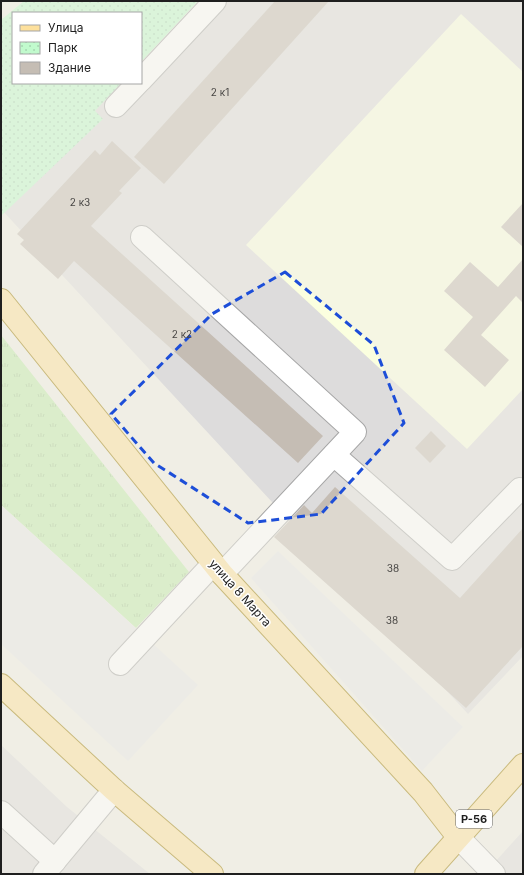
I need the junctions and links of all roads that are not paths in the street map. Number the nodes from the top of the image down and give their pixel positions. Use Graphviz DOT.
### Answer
graph roads {
  1 [pos="215,1"];
  2 [pos="142,79"];
  3 [pos="137,84"];
  4 [pos="116,106"];
  5 [pos="142,237"];
  6 [pos="1,300"];
  7 [pos="334,455"];
  8 [pos="523,492"];
  9 [pos="217,569"];
  10 [pos="120,664"];
  11 [pos="1,685"];
  12 [pos="523,765"];
  13 [pos="114,790"];
  14 [pos="1,812"];
  15 [pos="458,837"];
  16 [pos="49,867"];
  17 [pos="212,874"];
  18 [pos="426,874"];
  19 [pos="494,874"];
  1 -- 2 [label="street"];
  3 -- 4 [label="street"];
  5 -- 7 [label="street"];
  6 -- 9 [label="main road, улица 8 Марта"];
  7 -- 8 [label="street"];
  7 -- 9 [label="street"];
  9 -- 10 [label="street"];
  9 -- 15 [label="main road, улица 8 Марта"];
  11 -- 13 [label="main road"];
  12 -- 15 [label="main road, Р-56"];
  13 -- 16 [label="street"];
  13 -- 17 [label="main road"];
  14 -- 16 [label="street"];
  15 -- 18 [label="main road, Р-56"];
  15 -- 19 [label="street, улица 8 Марта"];
}
